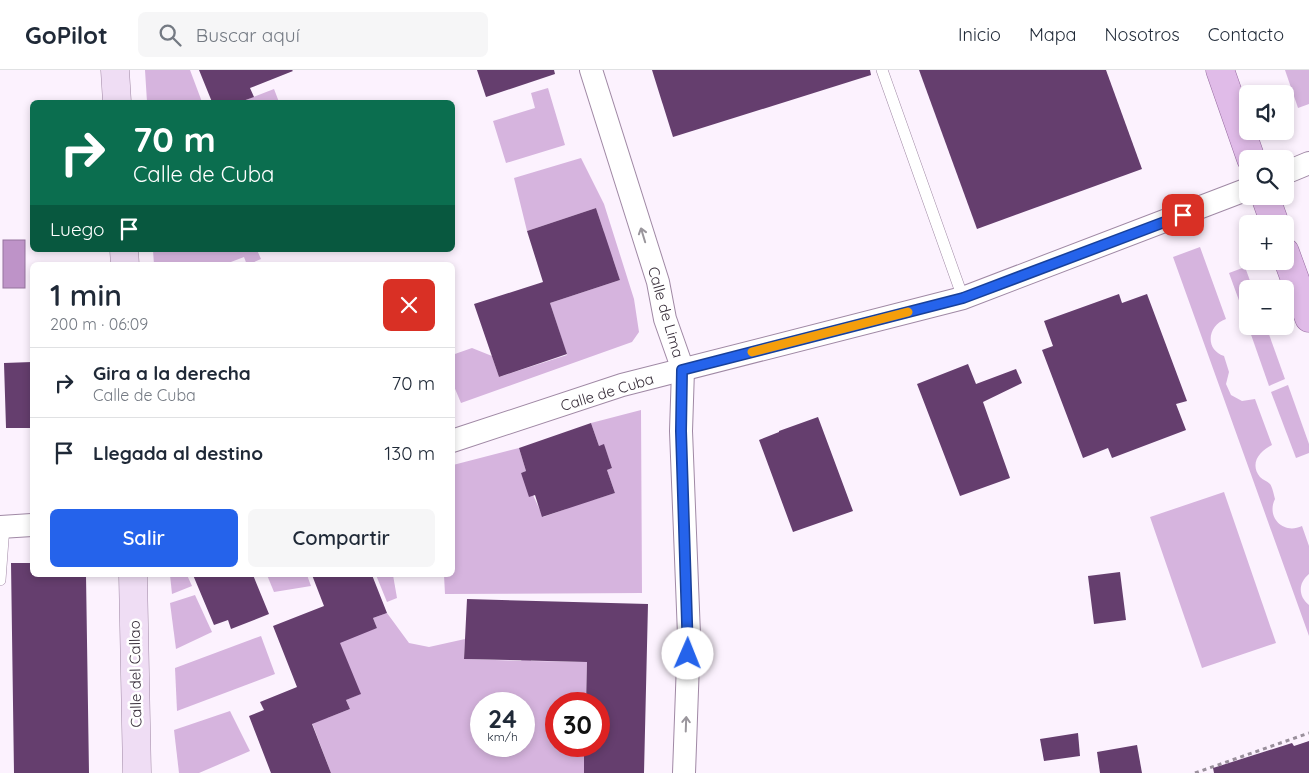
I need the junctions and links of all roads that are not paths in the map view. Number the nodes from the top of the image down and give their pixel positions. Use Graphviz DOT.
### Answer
graph roads {
  1 [pos="115,70"];
  2 [pos="592,70"];
  3 [pos="882,70"];
  4 [pos="1220,70"];
  5 [pos="117,100"];
  6 [pos="1249,150"];
  7 [pos="1309,163"];
  8 [pos="1294,169"];
  9 [pos="1239,192"];
  10 [pos="1292,270"];
  11 [pos="963,298"];
  12 [pos="1309,318"];
  13 [pos="682,370"];
  14 [pos="455,440"];
  15 [pos="30,525"];
  16 [pos="2,527"];
  17 [pos="133,577"];
  18 [pos="0,580"];
  19 [pos="137,773"];
  20 [pos="684,773"];
  1 -- 5 [label="street"];
  13 -- 2 [label="street, Calle de Lima, one-way"];
  3 -- 11 [label="lane"];
  4 -- 6 [label="main road"];
  7 -- 8 [label="street"];
  9 -- 11 [label="street, Calle de Cuba"];
  10 -- 12 [label="main road"];
  11 -- 13 [label="street, Calle de Cuba"];
  13 -- 14 [label="street, Calle de Cuba"];
  20 -- 13 [label="street, Calle de Lima, one-way"];
  15 -- 16 [label="street"];
  16 -- 18 [label="lane"];
  17 -- 19 [label="street, Calle del Callao"];
}
